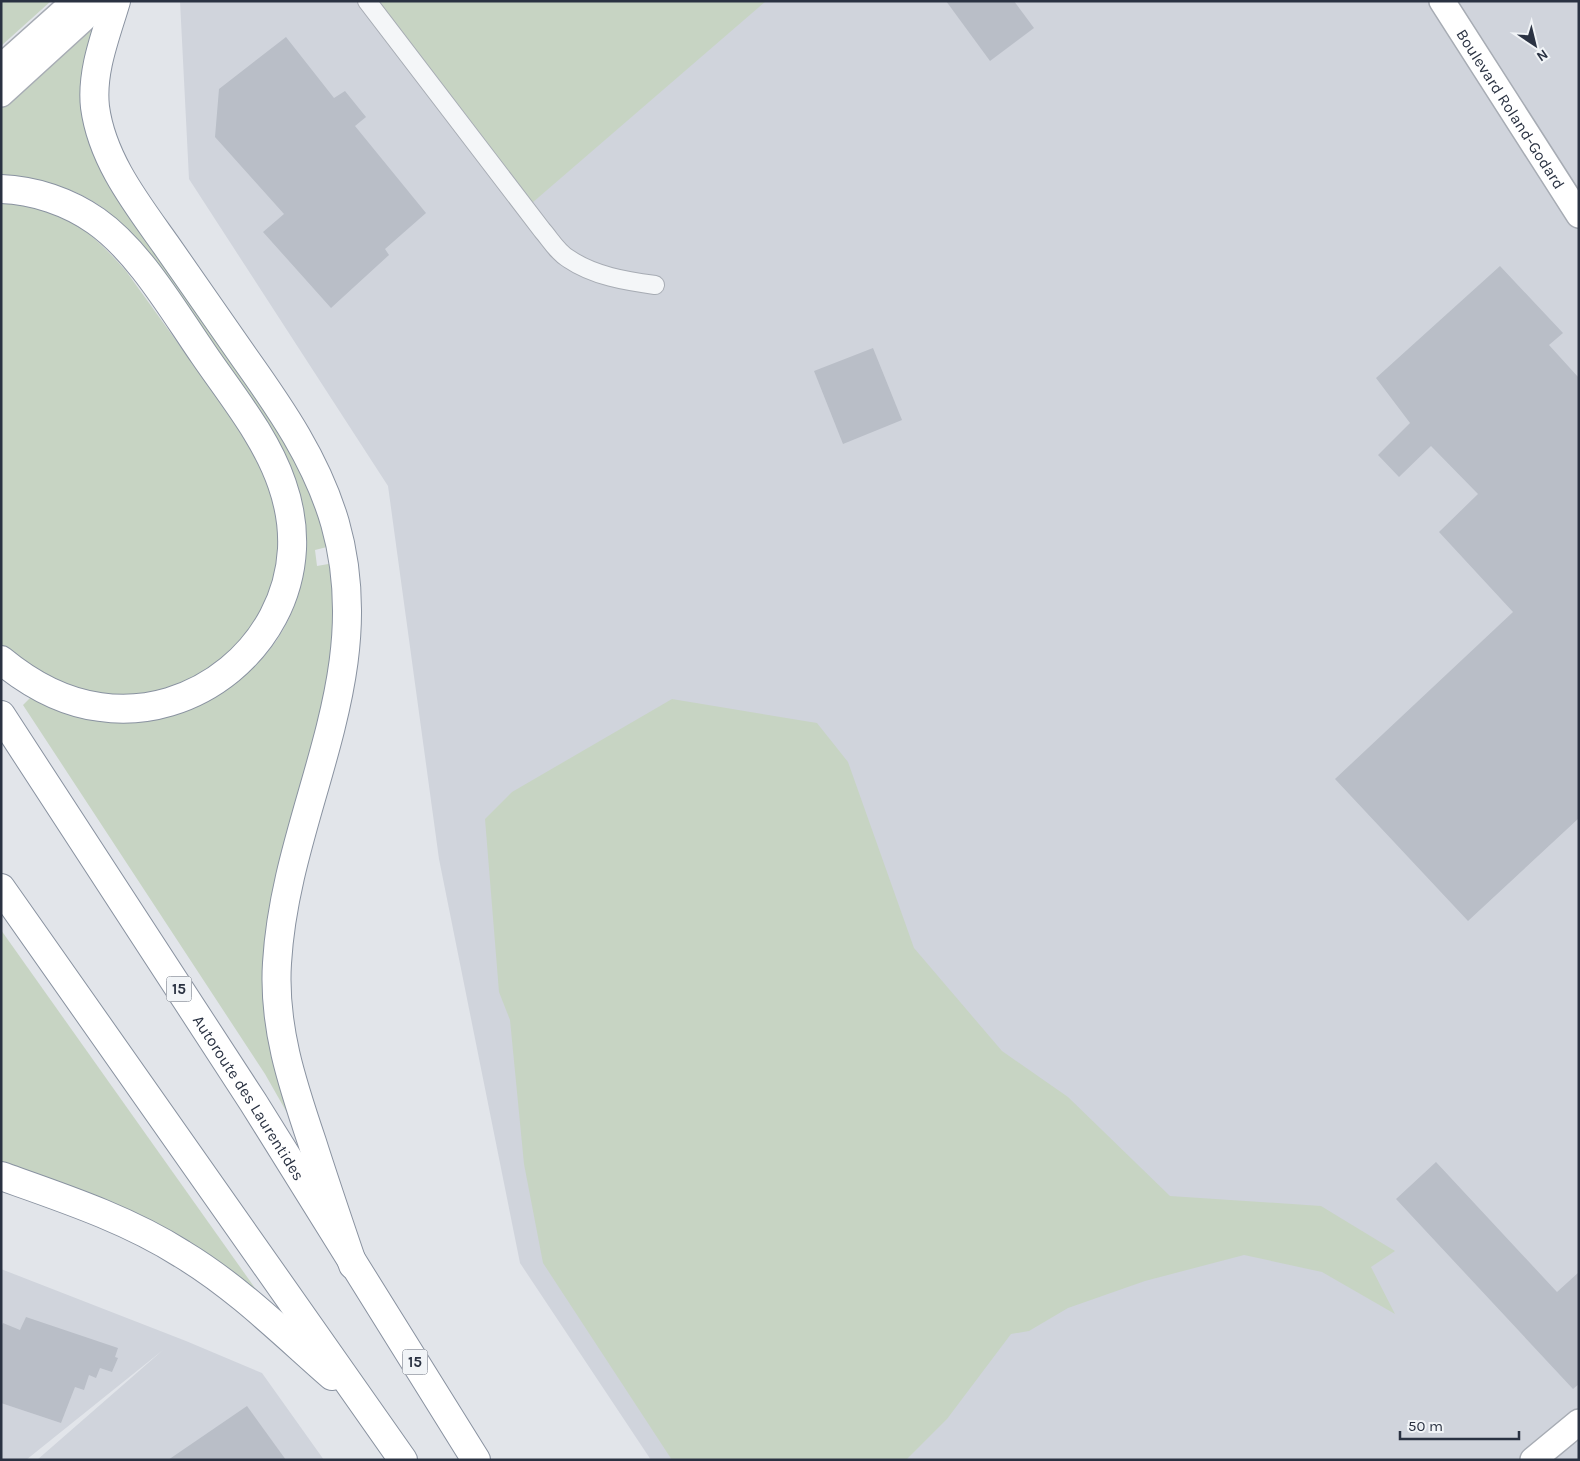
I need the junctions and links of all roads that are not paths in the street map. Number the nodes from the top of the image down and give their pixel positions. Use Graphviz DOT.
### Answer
graph roads {
  1 [pos="75,1"];
  2 [pos="103,1"];
  3 [pos="116,1"];
  4 [pos="367,1"];
  5 [pos="1442,1"];
  6 [pos="1,67"];
  7 [pos="1,94"];
  8 [pos="1,189"];
  9 [pos="1579,215"];
  10 [pos="656,285"];
  11 [pos="1,660"];
  12 [pos="1,715"];
  13 [pos="1,888"];
  14 [pos="1,1176"];
  15 [pos="353,1265"];
  16 [pos="364,1403"];
  17 [pos="1579,1422"];
  18 [pos="403,1460"];
  19 [pos="476,1460"];
  20 [pos="1533,1460"];
  1 -- 6 [label="street"];
  2 -- 7 [label="street"];
  3 -- 15 [label="highway"];
  4 -- 10 [label="street"];
  5 -- 9 [label="street, Boulevard Roland-Godard"];
  8 -- 11 [label="highway"];
  12 -- 15 [label="highway, Autoroute des Laurentides / 15"];
  13 -- 16 [label="highway"];
  14 -- 16 [label="highway"];
  15 -- 19 [label="highway, Autoroute des Laurentides / 15"];
  16 -- 18 [label="highway"];
  17 -- 20 [label="street"];
}
